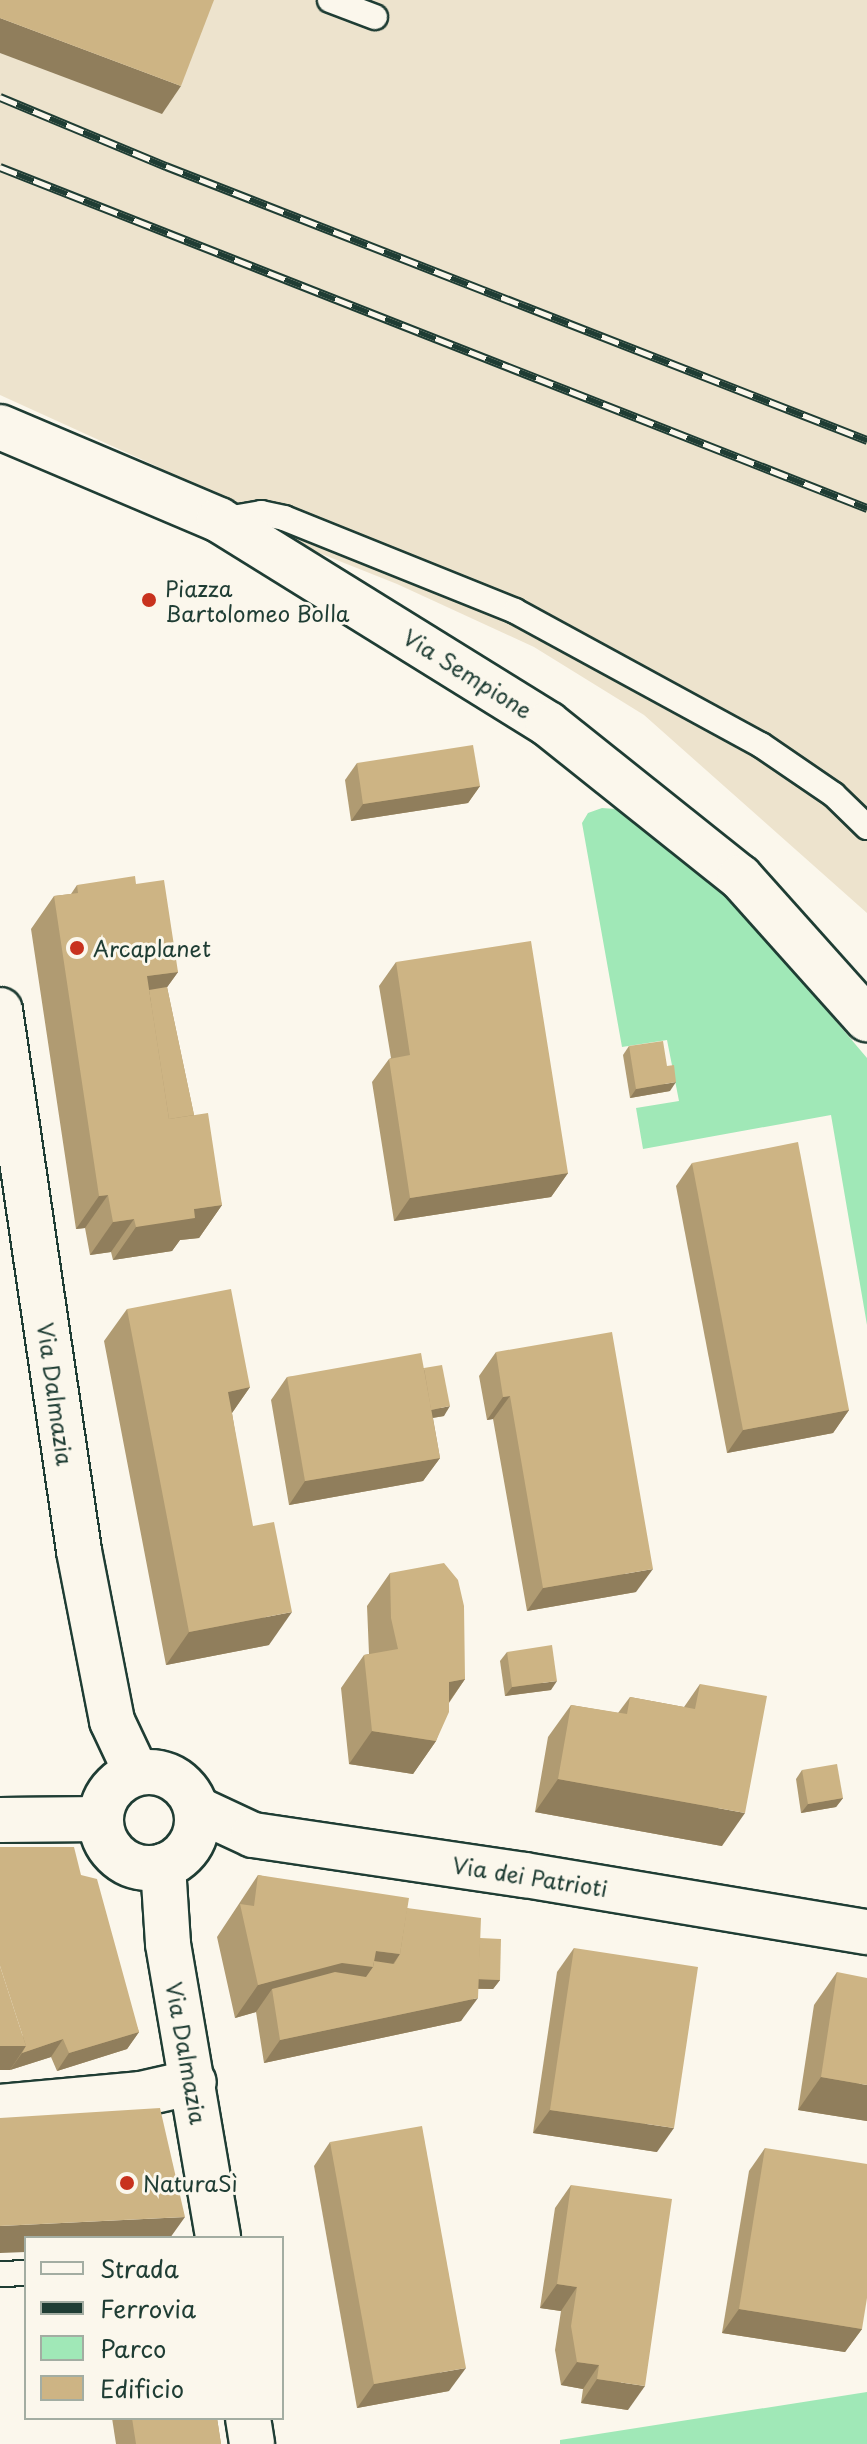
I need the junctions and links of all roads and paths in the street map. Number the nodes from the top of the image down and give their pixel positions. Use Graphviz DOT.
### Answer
graph roads {
  1 [pos="330,0"];
  2 [pos="375,17"];
  3 [pos="0,427"];
  4 [pos="219,520"];
  5 [pos="867,827"];
  6 [pos="0,1010"];
  7 [pos="867,1019"];
  8 [pos="136,1772"];
  9 [pos="197,1809"];
  10 [pos="101,1819"];
  11 [pos="0,1820"];
  12 [pos="163,1866"];
  13 [pos="867,1932"];
  14 [pos="194,2082"];
  15 [pos="0,2107"];
  16 [pos="218,2236"];
  17 [pos="24,2273"];
  18 [pos="0,2274"];
  19 [pos="248,2420"];
  20 [pos="252,2444"];
  1 -- 2 [label="lane"];
  3 -- 4 [label="street, Via Sempione"];
  4 -- 5 [label="lane"];
  4 -- 7 [label="street, Via Sempione"];
  6 -- 8 [label="street, Via Dalmazia"];
  8 -- 9 [label="street"];
  8 -- 10 [label="street"];
  9 -- 12 [label="street"];
  9 -- 13 [label="street, Via dei Patrioti"];
  10 -- 11 [label="street"];
  10 -- 12 [label="street"];
  12 -- 14 [label="street, Via Dalmazia"];
  14 -- 15 [label="street"];
  14 -- 16 [label="street, Via Dalmazia"];
  17 -- 18 [label="lane"];
  19 -- 20 [label="street"];
}
